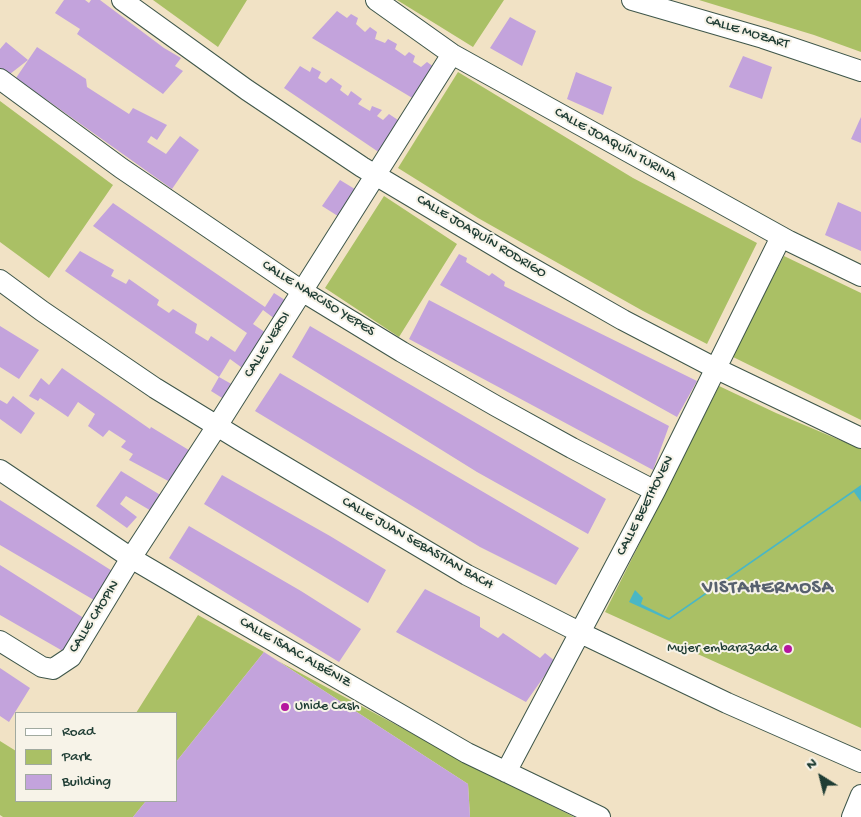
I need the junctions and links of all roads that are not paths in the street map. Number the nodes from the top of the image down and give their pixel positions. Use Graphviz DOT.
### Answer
graph roads {
  1 [pos="122,0"];
  2 [pos="376,0"];
  3 [pos="632,0"];
  4 [pos="452,54"];
  5 [pos="861,71"];
  6 [pos="0,79"];
  7 [pos="375,174"];
  8 [pos="781,237"];
  9 [pos="861,276"];
  10 [pos="0,280"];
  11 [pos="302,291"];
  12 [pos="714,368"];
  13 [pos="217,426"];
  14 [pos="861,438"];
  15 [pos="0,470"];
  16 [pos="654,491"];
  17 [pos="131,558"];
  18 [pos="580,632"];
  19 [pos="0,641"];
  20 [pos="861,762"];
  21 [pos="506,772"];
  22 [pos="861,795"];
  23 [pos="600,817"];
  24 [pos="852,817"];
  1 -- 7 [label="street, CALLE JOAQUÍN RODRIGO"];
  2 -- 4 [label="street, CALLE JOAQUÍN TURINA"];
  3 -- 5 [label="street, CALLE MOZART"];
  4 -- 7 [label="street, CALLE VERDI"];
  4 -- 8 [label="street, CALLE JOAQUÍN TURINA"];
  6 -- 11 [label="street, CALLE NARCISO YEPES"];
  7 -- 11 [label="street, CALLE VERDI"];
  7 -- 12 [label="street, CALLE JOAQUÍN RODRIGO"];
  8 -- 9 [label="street, CALLE JOAQUÍN TURINA"];
  8 -- 12 [label="street, CALLE BEETHOVEN"];
  10 -- 13 [label="street, CALLE JUAN SEBASTIAN BACH"];
  11 -- 13 [label="street, CALLE VERDI"];
  11 -- 16 [label="street, CALLE NARCISO YEPES"];
  12 -- 14 [label="street, CALLE JOAQUÍN RODRIGO"];
  12 -- 16 [label="street, CALLE BEETHOVEN"];
  13 -- 17 [label="street, CALLE VERDI"];
  13 -- 18 [label="street, CALLE JUAN SEBASTIAN BACH"];
  15 -- 17 [label="street, CALLE ISAAC ALBÉNIZ"];
  16 -- 18 [label="street, CALLE BEETHOVEN"];
  17 -- 19 [label="street, CALLE CHOPIN"];
  17 -- 21 [label="street, CALLE ISAAC ALBÉNIZ"];
  18 -- 20 [label="street, CALLE JUAN SEBASTIAN BACH"];
  18 -- 21 [label="street, CALLE BEETHOVEN"];
  21 -- 23 [label="street, CALLE ISAAC ALBÉNIZ"];
  22 -- 24 [label="street"];
}
